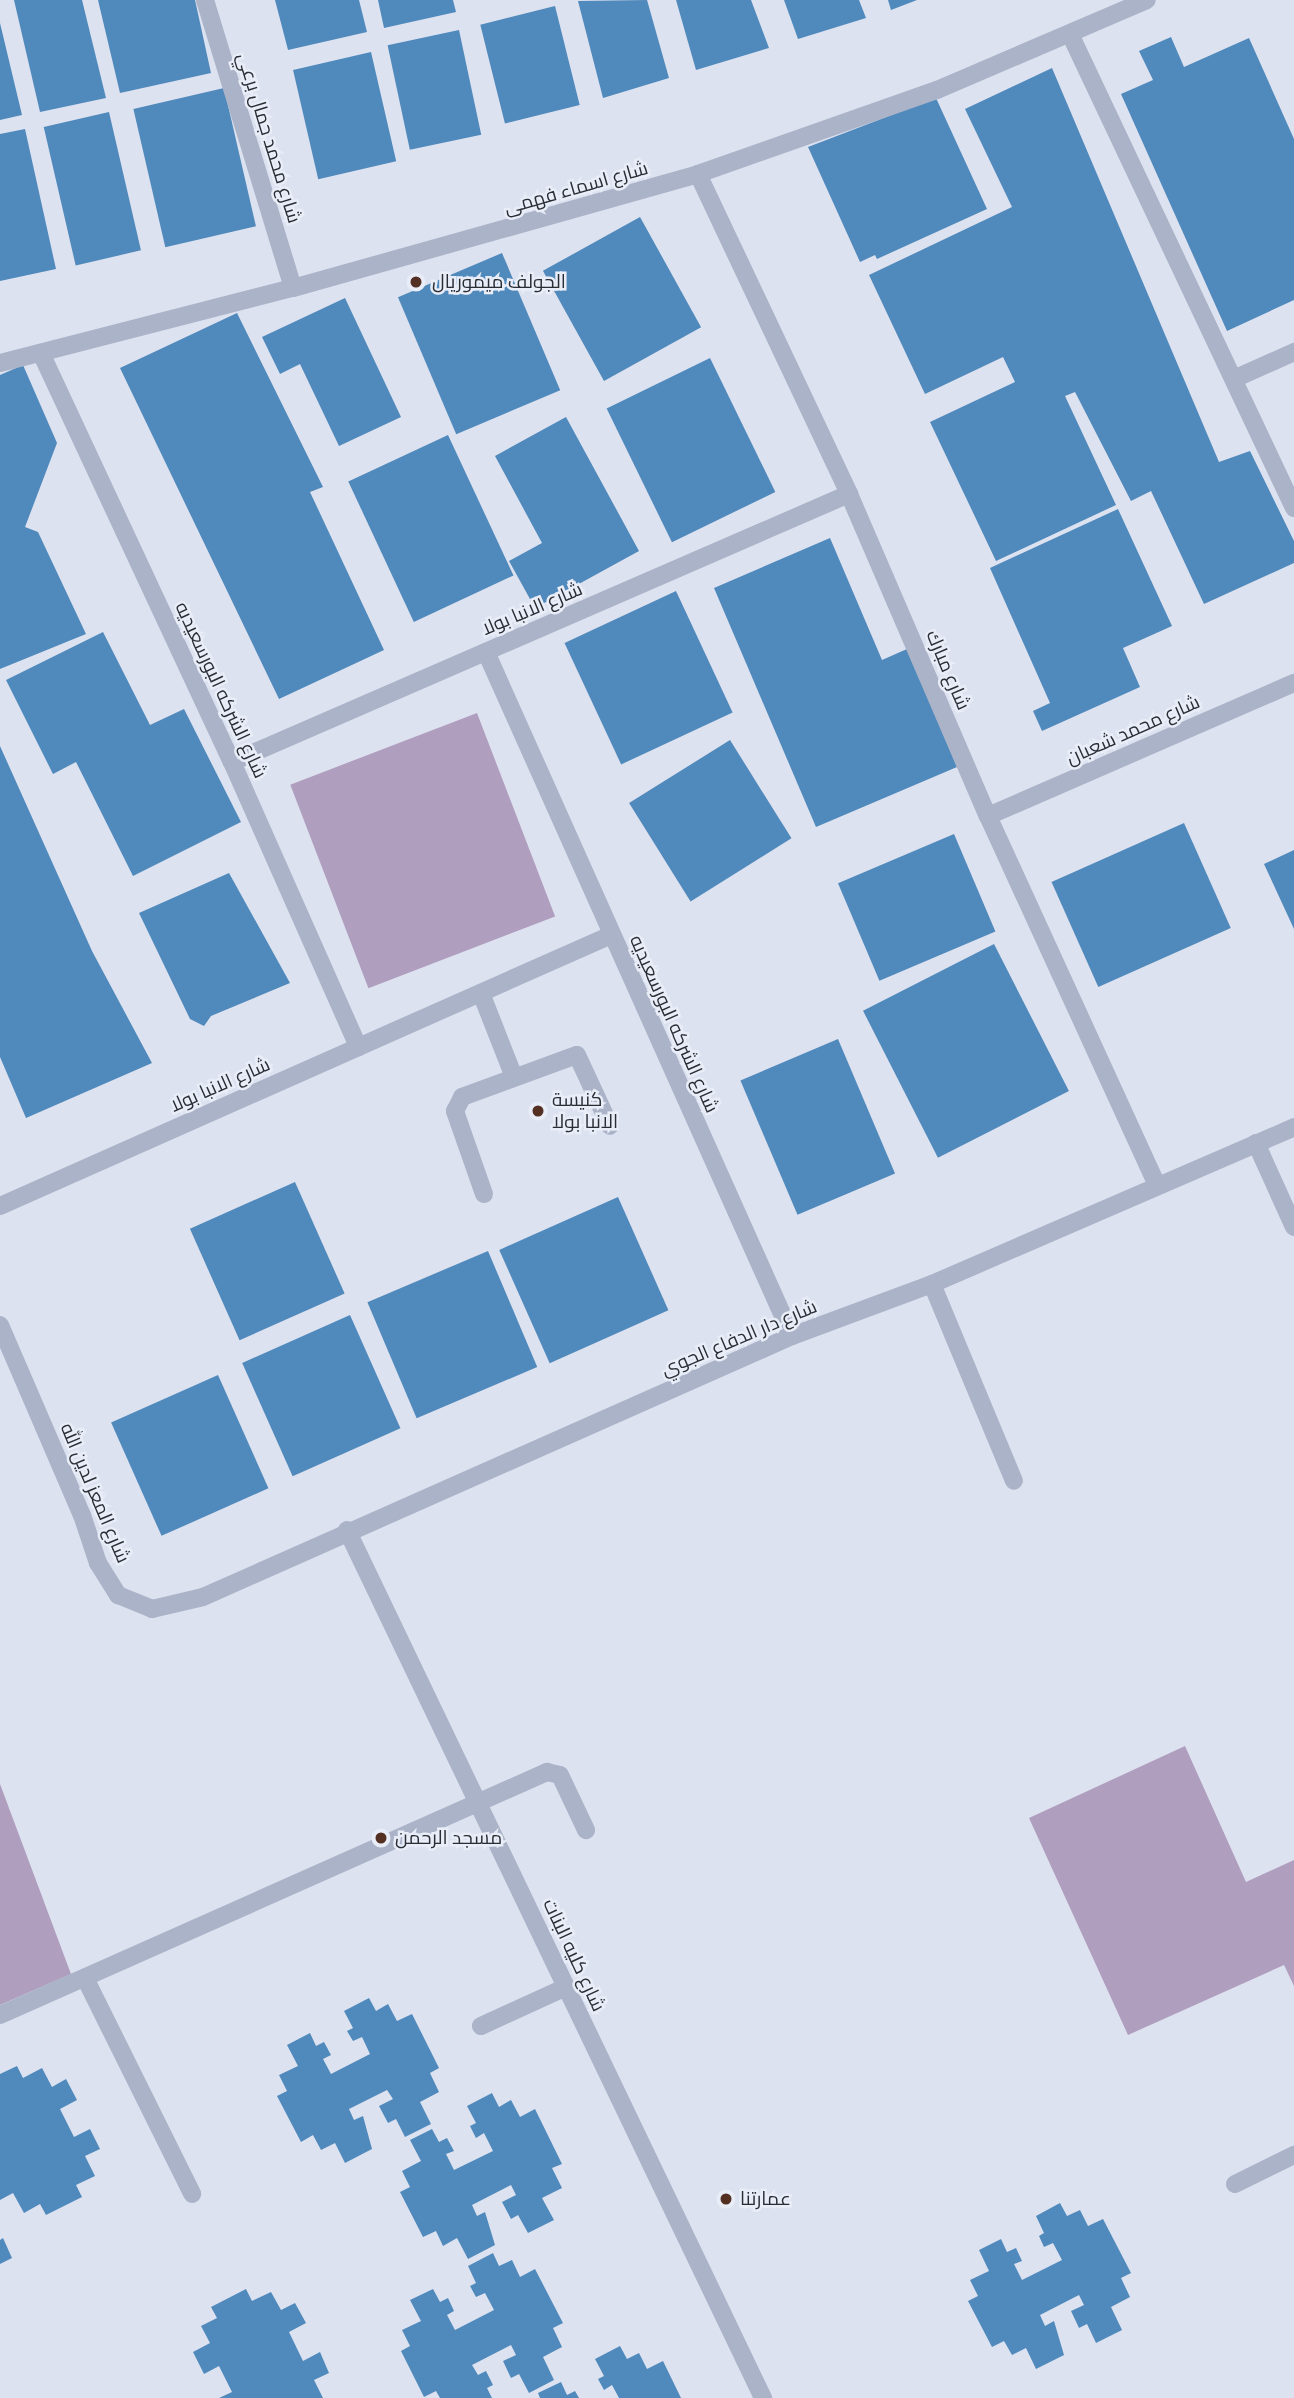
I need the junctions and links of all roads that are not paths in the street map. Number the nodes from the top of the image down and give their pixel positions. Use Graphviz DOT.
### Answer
graph roads {
  1 [pos="205,0"];
  2 [pos="1147,0"];
  3 [pos="1070,36"];
  4 [pos="698,174"];
  5 [pos="293,288"];
  6 [pos="1294,352"];
  7 [pos="41,353"];
  8 [pos="0,363"];
  9 [pos="1236,378"];
  10 [pos="849,494"];
  11 [pos="1294,508"];
  12 [pos="486,652"];
  13 [pos="1294,683"];
  14 [pos="232,762"];
  15 [pos="988,816"];
  16 [pos="611,935"];
  17 [pos="481,993"];
  18 [pos="358,1047"];
  19 [pos="514,1077"];
  20 [pos="610,1125"];
  21 [pos="1294,1127"];
  22 [pos="1256,1143"];
  23 [pos="1157,1185"];
  24 [pos="484,1194"];
  25 [pos="0,1206"];
  26 [pos="1294,1227"];
  27 [pos="932,1284"];
  28 [pos="0,1325"];
  29 [pos="792,1336"];
  30 [pos="1014,1481"];
  31 [pos="347,1530"];
  32 [pos="203,1597"];
  33 [pos="480,1805"];
  34 [pos="586,1830"];
  35 [pos="85,1978"];
  36 [pos="566,1987"];
  37 [pos="0,2015"];
  38 [pos="481,2026"];
  39 [pos="1294,2155"];
  40 [pos="1235,2184"];
  41 [pos="192,2194"];
  42 [pos="763,2398"];
  1 -- 5 [label="street, شارع محمد جمال برعي"];
  2 -- 3 [label="street, شارع اسماء فهمى"];
  3 -- 4 [label="street, شارع اسماء فهمى"];
  3 -- 9 [label="street"];
  4 -- 5 [label="street, شارع اسماء فهمى"];
  4 -- 10 [label="street, شارع مبارك"];
  5 -- 7 [label="street, شارع اسماء فهمى"];
  6 -- 9 [label="street"];
  7 -- 8 [label="street, شارع اسماء فهمى"];
  7 -- 14 [label="street, شارع الشركه البورسعيديه"];
  9 -- 11 [label="street"];
  10 -- 12 [label="street, شارع الانبا بولا"];
  10 -- 15 [label="street, شارع مبارك"];
  12 -- 14 [label="street, شارع الانبا بولا"];
  12 -- 16 [label="street, شارع الشركه البورسعيديه"];
  13 -- 15 [label="street, شارع محمد شعبان"];
  14 -- 18 [label="street, شارع الشركه البورسعيديه"];
  15 -- 23 [label="street, شارع مبارك"];
  16 -- 17 [label="street, شارع الانبا بولا"];
  16 -- 29 [label="street, شارع الشركه البورسعيديه"];
  17 -- 18 [label="street, شارع الانبا بولا"];
  17 -- 19 [label="street"];
  18 -- 25 [label="street, شارع الانبا بولا"];
  19 -- 20 [label="street"];
  19 -- 24 [label="street"];
  21 -- 22 [label="street, شارع دار الدفاع الجوي"];
  22 -- 23 [label="street, شارع دار الدفاع الجوي"];
  22 -- 26 [label="street"];
  23 -- 27 [label="street, شارع دار الدفاع الجوي"];
  27 -- 29 [label="street, شارع دار الدفاع الجوي"];
  27 -- 30 [label="street"];
  28 -- 32 [label="street, شارع المعز لدين الله"];
  29 -- 31 [label="street, شارع دار الدفاع الجوي"];
  31 -- 32 [label="street, شارع دار الدفاع الجوي"];
  31 -- 33 [label="street, شارع كليه البنات"];
  33 -- 34 [label="street"];
  33 -- 35 [label="street"];
  33 -- 36 [label="street, شارع كليه البنات"];
  35 -- 37 [label="street"];
  35 -- 41 [label="street"];
  36 -- 38 [label="street"];
  36 -- 42 [label="street, شارع كليه البنات"];
  39 -- 40 [label="street"];
}
